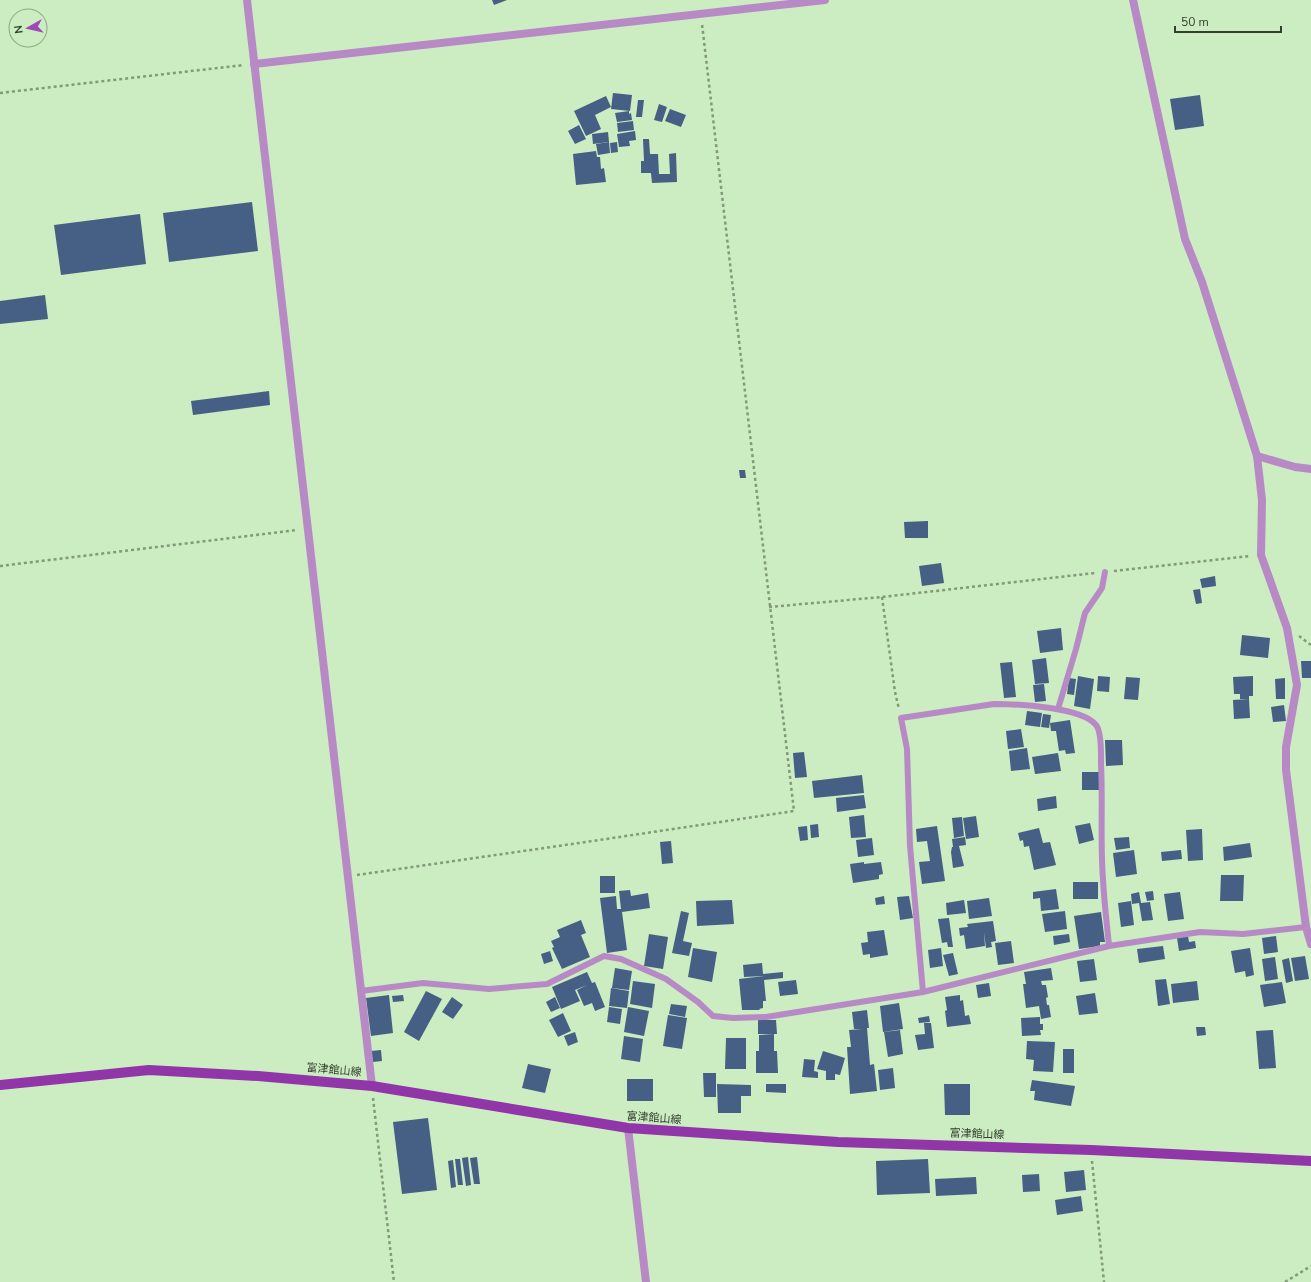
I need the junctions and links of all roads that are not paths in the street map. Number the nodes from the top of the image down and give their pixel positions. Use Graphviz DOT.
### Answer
graph roads {
  1 [pos="247,0"];
  2 [pos="825,0"];
  3 [pos="1133,0"];
  4 [pos="254,64"];
  5 [pos="1257,456"];
  6 [pos="1311,469"];
  7 [pos="1105,572"];
  8 [pos="1058,709"];
  9 [pos="1306,927"];
  10 [pos="1311,944"];
  11 [pos="1109,946"];
  12 [pos="361,991"];
  13 [pos="923,992"];
  14 [pos="0,1085"];
  15 [pos="372,1086"];
  16 [pos="628,1128"];
  17 [pos="1311,1161"];
  18 [pos="646,1282"];
  1 -- 4 [label="street"];
  2 -- 4 [label="street"];
  3 -- 5 [label="street"];
  4 -- 12 [label="street"];
  5 -- 6 [label="street"];
  5 -- 9 [label="street"];
  7 -- 8 [label="lane"];
  8 -- 11 [label="lane"];
  8 -- 13 [label="lane"];
  9 -- 10 [label="street"];
  9 -- 11 [label="lane"];
  11 -- 13 [label="lane"];
  12 -- 13 [label="lane"];
  12 -- 15 [label="street"];
  14 -- 15 [label="main road, 富津館山線"];
  15 -- 16 [label="main road, 富津館山線"];
  16 -- 17 [label="main road, 富津館山線"];
  16 -- 18 [label="street"];
}
